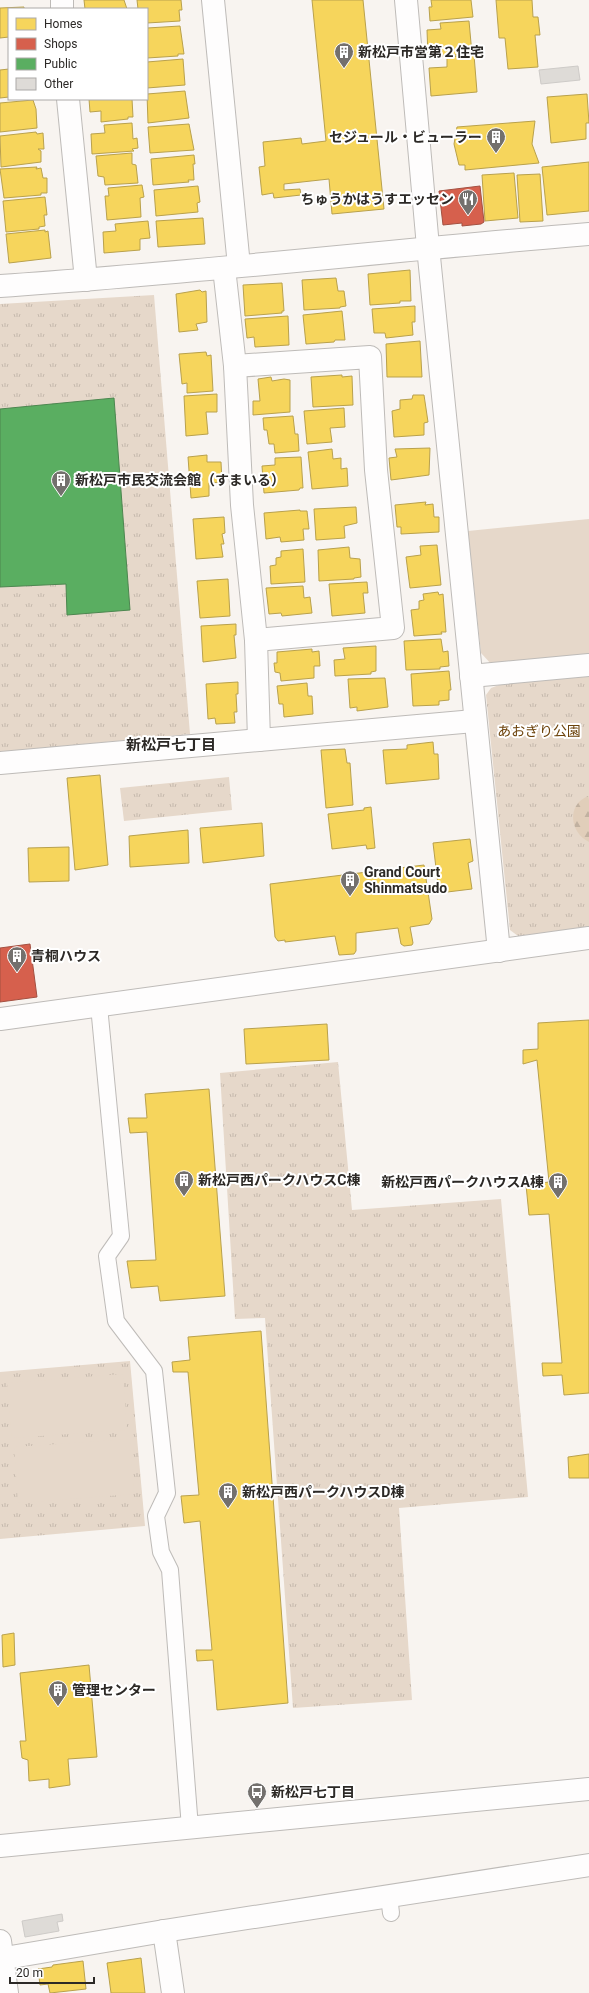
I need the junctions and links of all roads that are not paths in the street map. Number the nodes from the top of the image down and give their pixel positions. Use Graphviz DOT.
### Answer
graph roads {
  1 [pos="213,0"];
  2 [pos="406,0"];
  3 [pos="68,100"];
  4 [pos="589,234"];
  5 [pos="428,247"];
  6 [pos="231,267"];
  7 [pos="86,280"];
  8 [pos="0,286"];
  9 [pos="235,366"];
  10 [pos="256,640"];
  11 [pos="589,665"];
  12 [pos="471,676"];
  13 [pos="474,721"];
  14 [pos="259,740"];
  15 [pos="0,763"];
  16 [pos="589,938"];
  17 [pos="499,951"];
  18 [pos="99,1006"];
  19 [pos="0,1019"];
  20 [pos="589,1790"];
  21 [pos="190,1828"];
  22 [pos="0,1846"];
  23 [pos="589,1865"];
  24 [pos="164,1930"];
  25 [pos="1,1953"];
  26 [pos="7,1993"];
  27 [pos="173,1993"];
  1 -- 6 [label="street"];
  2 -- 5 [label="street"];
  3 -- 7 [label="street"];
  4 -- 5 [label="street"];
  5 -- 6 [label="street"];
  5 -- 12 [label="street"];
  6 -- 7 [label="street"];
  6 -- 9 [label="street"];
  7 -- 8 [label="street"];
  9 -- 10 [label="street"];
  9 -- 10 [label="street"];
  10 -- 14 [label="street"];
  11 -- 12 [label="street"];
  12 -- 13 [label="street"];
  13 -- 14 [label="street"];
  13 -- 17 [label="street"];
  14 -- 15 [label="street"];
  16 -- 17 [label="street"];
  17 -- 18 [label="street"];
  18 -- 19 [label="street"];
  18 -- 21 [label="lane"];
  20 -- 21 [label="street"];
  21 -- 22 [label="street"];
  23 -- 24 [label="street"];
  24 -- 25 [label="street"];
  24 -- 27 [label="street"];
  25 -- 26 [label="street"];
}
